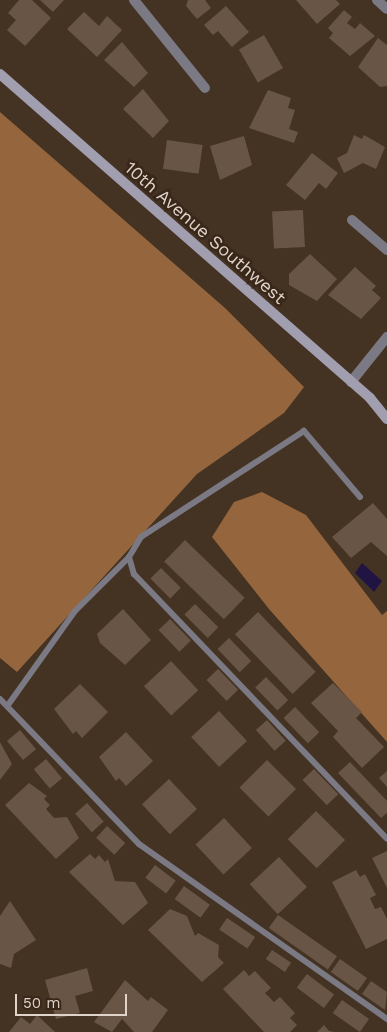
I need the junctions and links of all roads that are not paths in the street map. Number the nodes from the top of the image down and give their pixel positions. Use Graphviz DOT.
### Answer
graph roads {
  1 [pos="134,0"];
  2 [pos="376,0"];
  3 [pos="387,9"];
  4 [pos="0,74"];
  5 [pos="205,88"];
  6 [pos="352,220"];
  7 [pos="387,250"];
  8 [pos="387,337"];
  9 [pos="351,382"];
  10 [pos="387,419"];
  11 [pos="360,497"];
  12 [pos="129,557"];
  13 [pos="0,699"];
  14 [pos="8,705"];
  15 [pos="387,839"];
  16 [pos="387,1020"];
  1 -- 5 [label="street"];
  2 -- 3 [label="street"];
  4 -- 9 [label="street, 10th Avenue Southwest"];
  6 -- 7 [label="street"];
  8 -- 9 [label="street"];
  9 -- 10 [label="street, 10th Avenue Southwest"];
  11 -- 12 [label="lane"];
  12 -- 14 [label="lane"];
  12 -- 15 [label="lane"];
  13 -- 14 [label="lane"];
  14 -- 16 [label="lane"];
}
